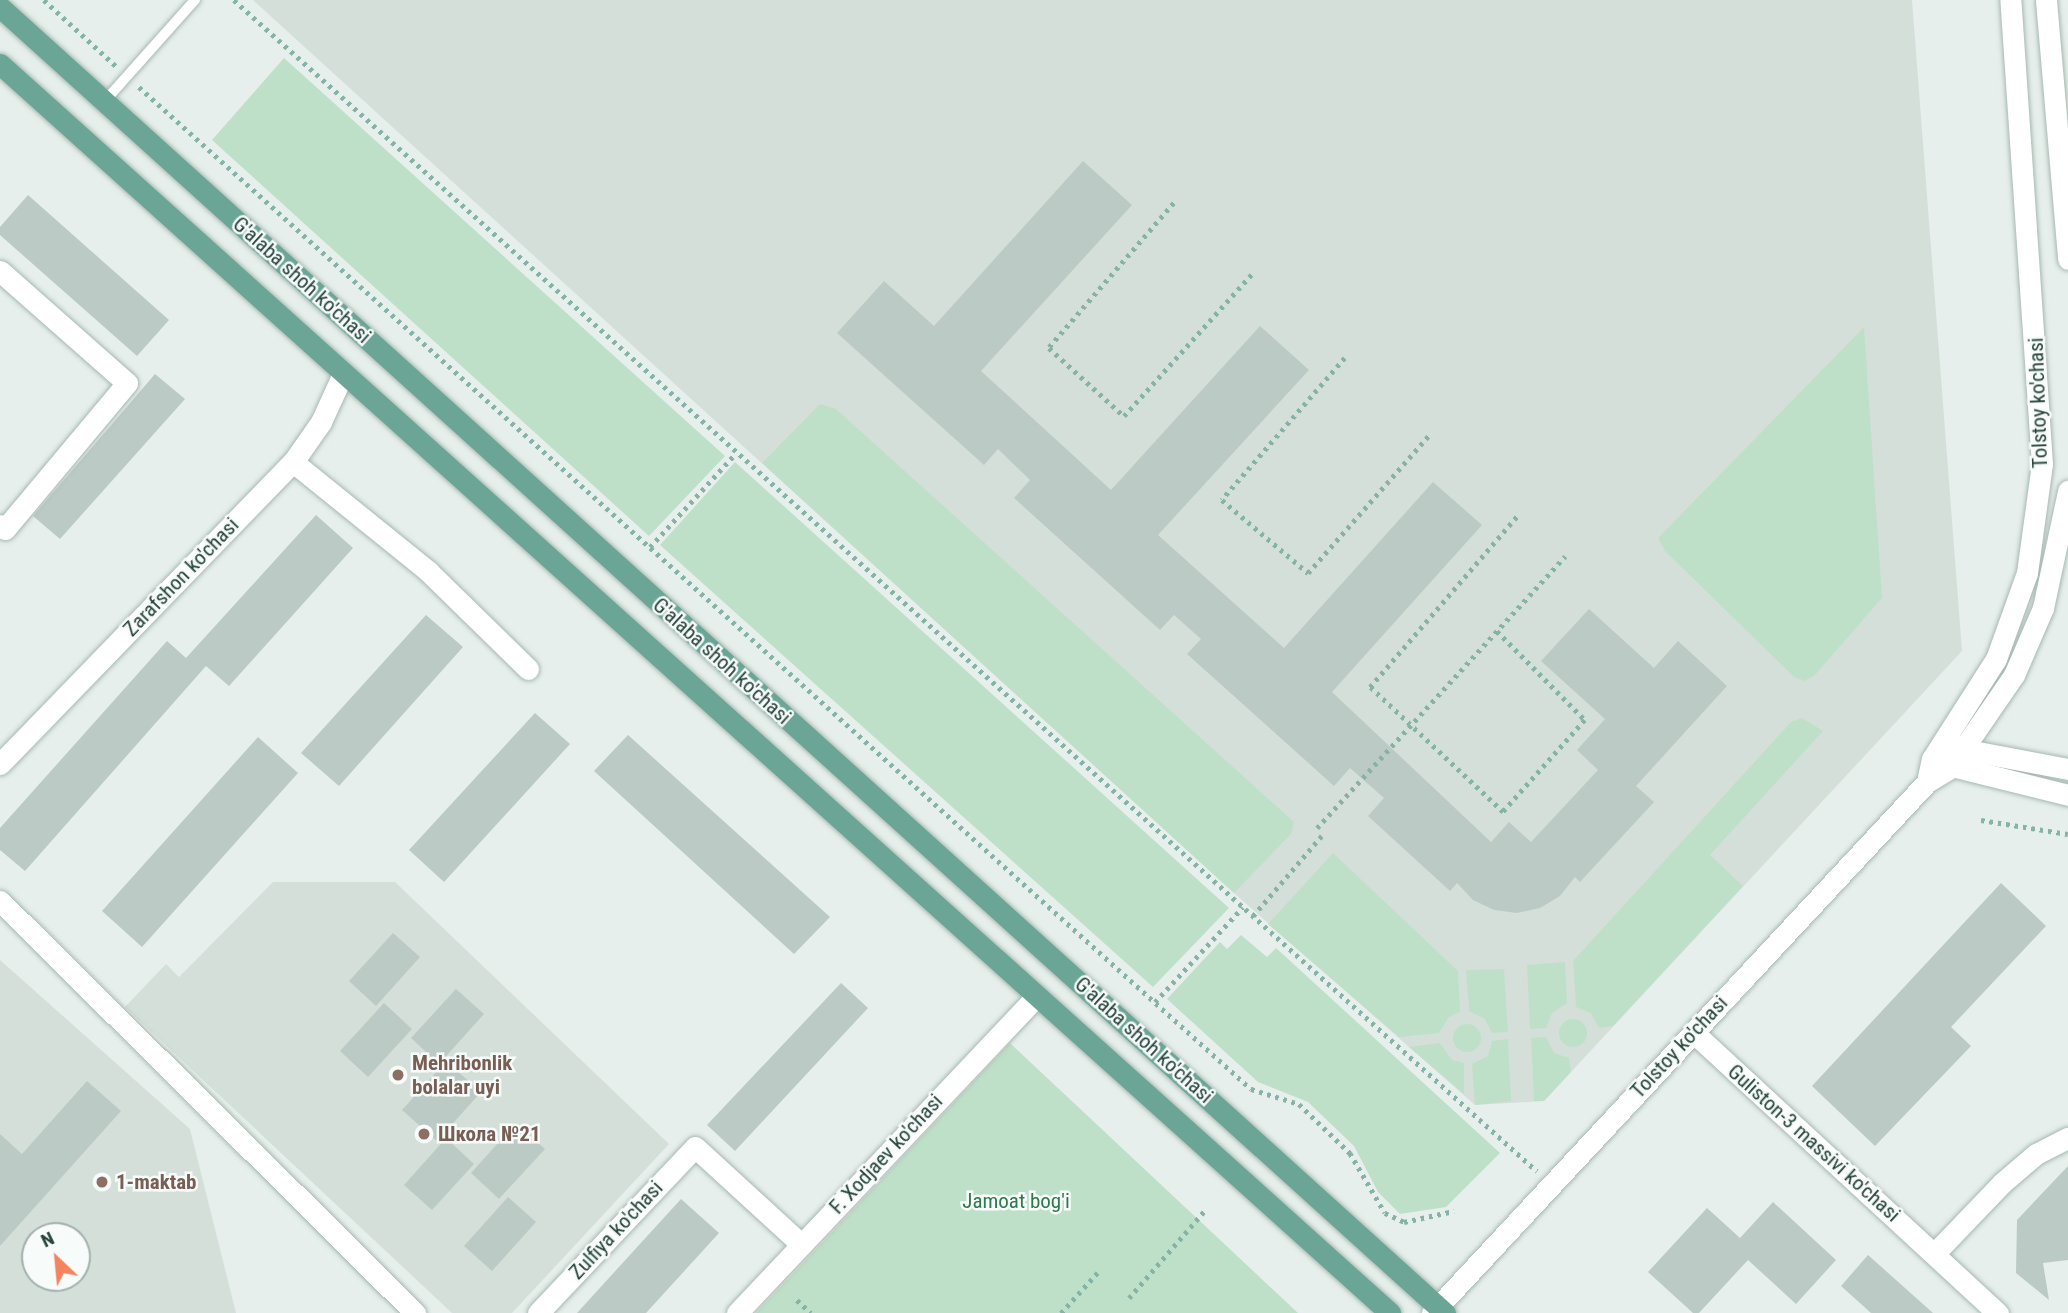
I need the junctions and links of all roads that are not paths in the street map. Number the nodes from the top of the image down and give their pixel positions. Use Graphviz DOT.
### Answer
graph roads {
  1 [pos="195,0"];
  2 [pos="2010,0"];
  3 [pos="2046,0"];
  4 [pos="0,7"];
  5 [pos="0,64"];
  6 [pos="104,102"];
  7 [pos="2068,259"];
  8 [pos="0,271"];
  9 [pos="342,376"];
  10 [pos="293,462"];
  11 [pos="2068,491"];
  12 [pos="0,525"];
  13 [pos="528,669"];
  14 [pos="1953,744"];
  15 [pos="0,764"];
  16 [pos="1941,764"];
  17 [pos="2068,769"];
  18 [pos="2068,795"];
  19 [pos="0,901"];
  20 [pos="1036,997"];
  21 [pos="1693,1032"];
  22 [pos="2068,1138"];
  23 [pos="801,1244"];
  24 [pos="1934,1254"];
  25 [pos="1439,1311"];
  26 [pos="415,1313"];
  27 [pos="538,1313"];
  28 [pos="737,1313"];
  29 [pos="1390,1313"];
  30 [pos="1998,1313"];
  1 -- 6 [label="lane"];
  2 -- 14 [label="street, Tolstoy ko'chasi"];
  3 -- 7 [label="street"];
  4 -- 6 [label="main road, G'alaba shoh ko'chasi"];
  5 -- 9 [label="main road, G'alaba shoh ko'chasi"];
  6 -- 25 [label="main road, G'alaba shoh ko'chasi"];
  8 -- 12 [label="street"];
  9 -- 10 [label="street, Zarafshon ko'chasi"];
  9 -- 20 [label="main road, G'alaba shoh ko'chasi"];
  10 -- 13 [label="street"];
  10 -- 15 [label="street, Zarafshon ko'chasi"];
  11 -- 14 [label="street, Tolstoy ko'chasi"];
  14 -- 16 [label="street, Tolstoy ko'chasi"];
  14 -- 17 [label="street"];
  16 -- 18 [label="street"];
  16 -- 21 [label="street, Tolstoy ko'chasi"];
  19 -- 26 [label="street"];
  20 -- 23 [label="street, F. Xodjaev ko'chasi"];
  20 -- 29 [label="main road, G'alaba shoh ko'chasi"];
  21 -- 24 [label="street, Guliston-3 massivi ko'chasi"];
  21 -- 25 [label="street, Tolstoy ko'chasi"];
  22 -- 24 [label="street"];
  23 -- 27 [label="street, Zulfiya ko'chasi"];
  23 -- 28 [label="street, F. Xodjaev ko'chasi"];
  24 -- 30 [label="street, Guliston-3 massivi ko'chasi"];
}
